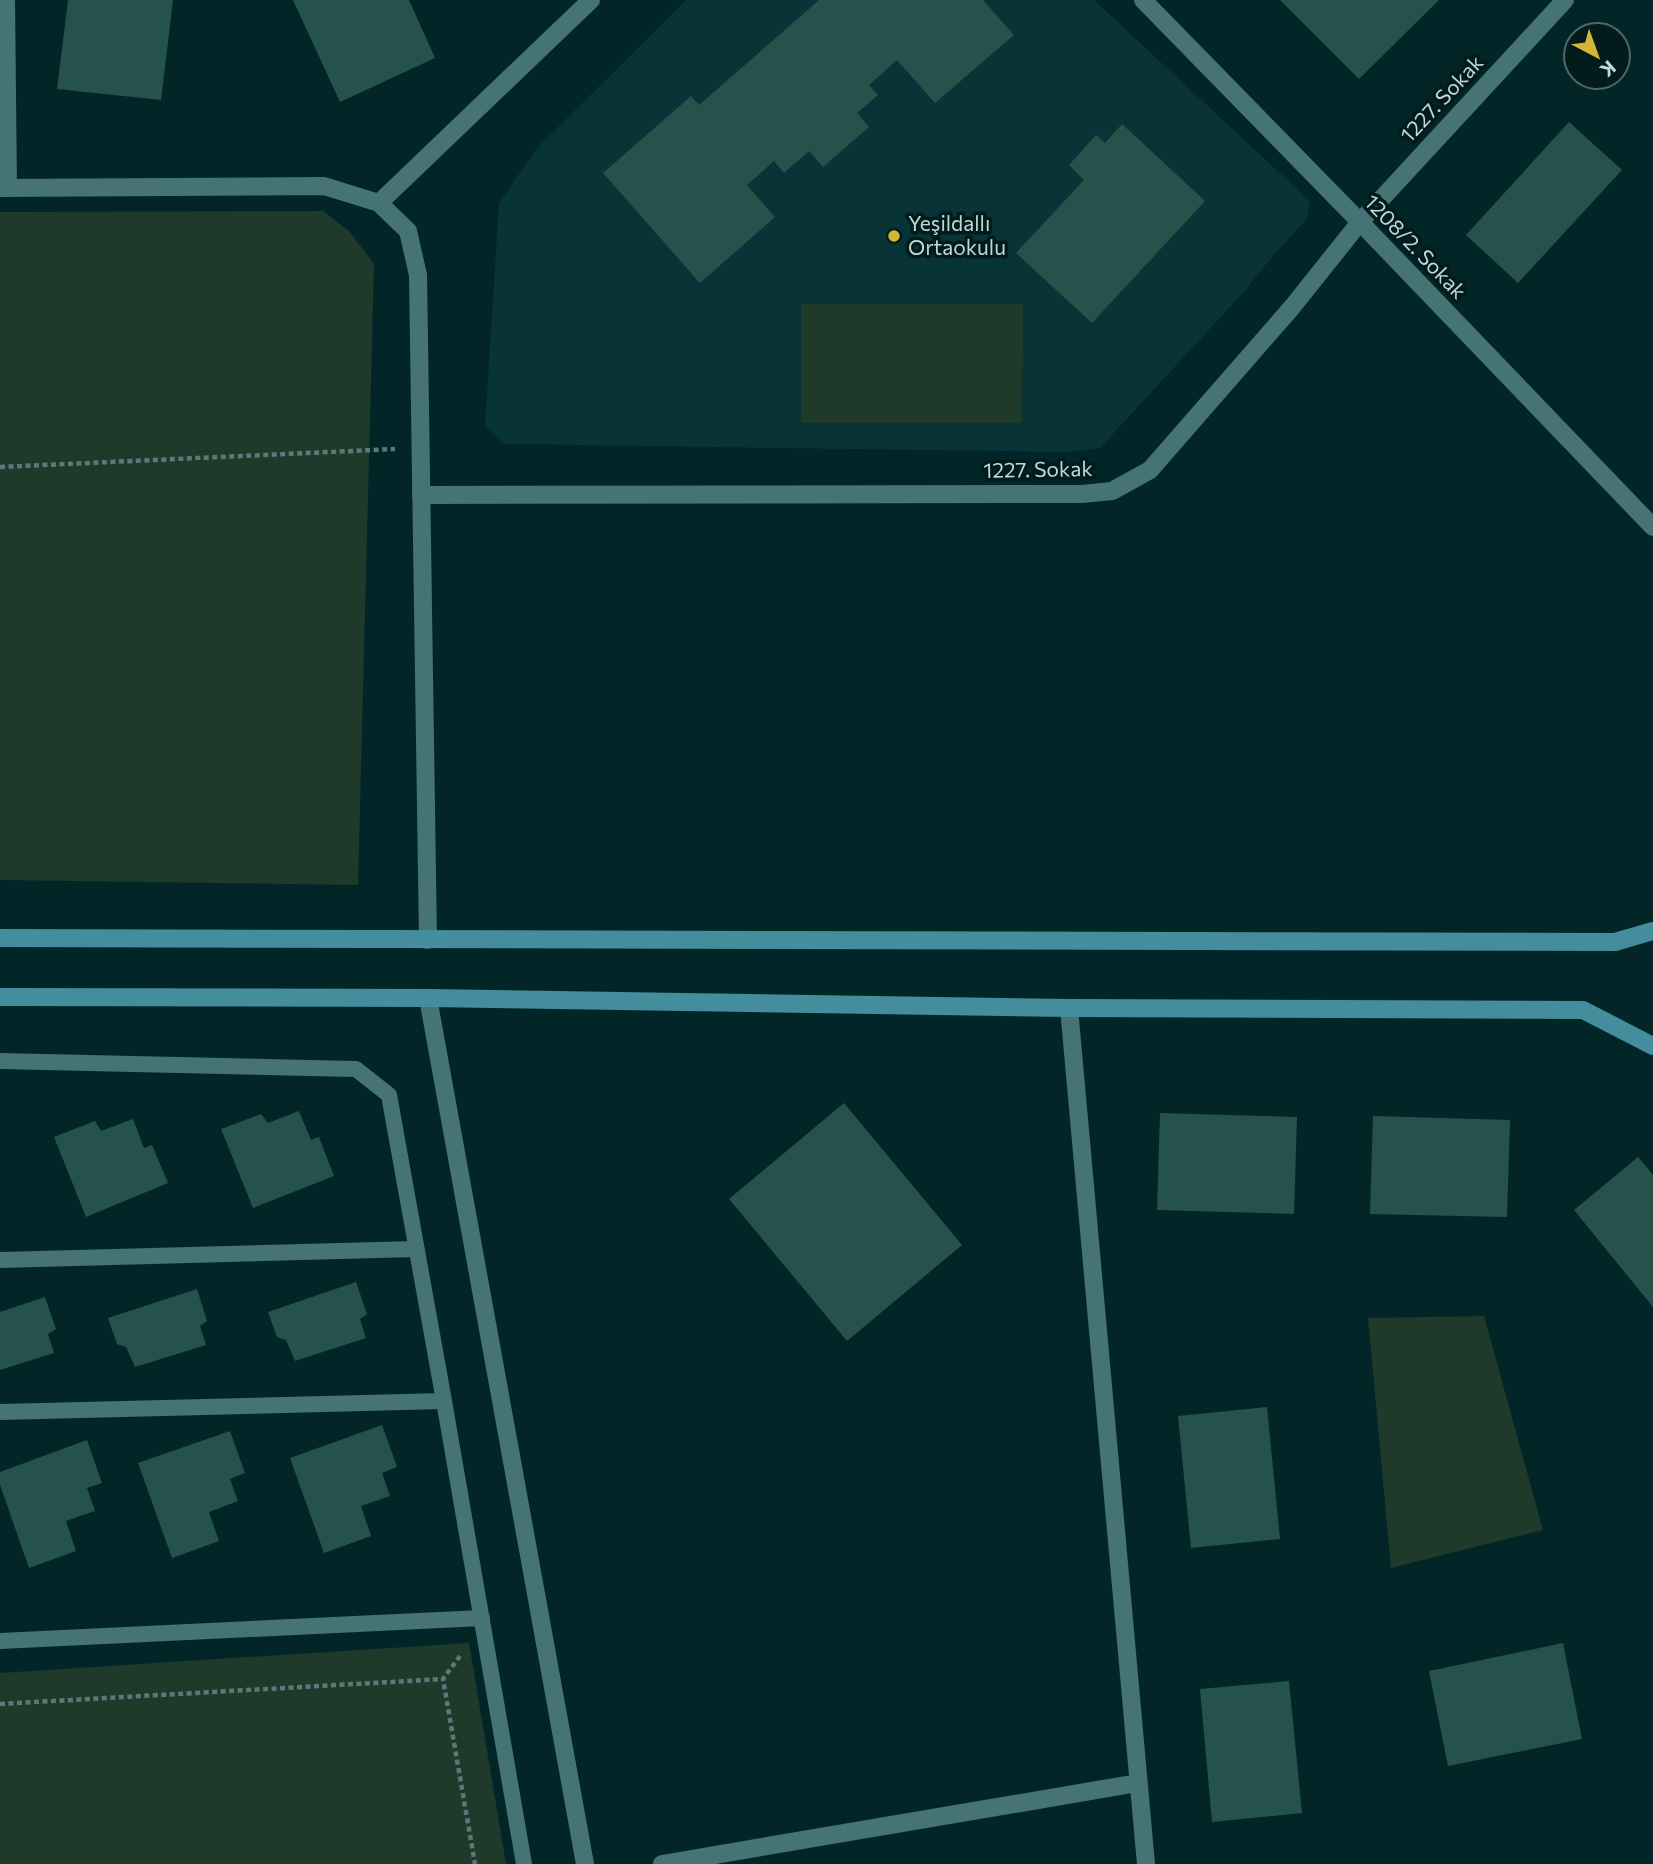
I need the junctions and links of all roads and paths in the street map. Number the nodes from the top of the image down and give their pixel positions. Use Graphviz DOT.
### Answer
graph roads {
  1 [pos="6,0"];
  2 [pos="591,0"];
  3 [pos="1143,0"];
  4 [pos="1565,0"];
  5 [pos="4,188"];
  6 [pos="379,204"];
  7 [pos="1360,222"];
  8 [pos="421,447"];
  9 [pos="0,467"];
  10 [pos="421,495"];
  11 [pos="1653,527"];
  12 [pos="1653,931"];
  13 [pos="0,938"];
  14 [pos="428,940"];
  15 [pos="0,997"];
  16 [pos="428,998"];
  17 [pos="1069,1008"];
  18 [pos="1653,1046"];
  19 [pos="0,1061"];
  20 [pos="416,1249"];
  21 [pos="0,1260"];
  22 [pos="444,1401"];
  23 [pos="0,1412"];
  24 [pos="482,1618"];
  25 [pos="0,1641"];
  26 [pos="462,1652"];
  27 [pos="443,1679"];
  28 [pos="0,1704"];
  29 [pos="1139,1783"];
  30 [pos="475,1864"];
  31 [pos="524,1864"];
  32 [pos="584,1864"];
  33 [pos="662,1864"];
  34 [pos="1146,1864"];
  1 -- 5 [label="street"];
  2 -- 6 [label="street"];
  3 -- 7 [label="street, 1208/2. Sokak"];
  4 -- 7 [label="street, 1227. Sokak"];
  5 -- 6 [label="street"];
  6 -- 8 [label="street"];
  7 -- 10 [label="street, 1227. Sokak"];
  7 -- 11 [label="street, 1208/2. Sokak"];
  8 -- 9 [label="path"];
  8 -- 10 [label="street"];
  10 -- 14 [label="street"];
  12 -- 14 [label="main road"];
  13 -- 14 [label="main road"];
  15 -- 16 [label="main road"];
  16 -- 17 [label="main road"];
  16 -- 32 [label="street"];
  17 -- 18 [label="main road"];
  17 -- 29 [label="street"];
  19 -- 20 [label="lane"];
  20 -- 21 [label="lane"];
  20 -- 22 [label="lane"];
  22 -- 23 [label="lane"];
  22 -- 24 [label="lane"];
  24 -- 25 [label="lane"];
  24 -- 31 [label="lane"];
  26 -- 27 [label="path"];
  27 -- 28 [label="path"];
  27 -- 30 [label="path"];
  29 -- 33 [label="street"];
  29 -- 34 [label="street"];
}
